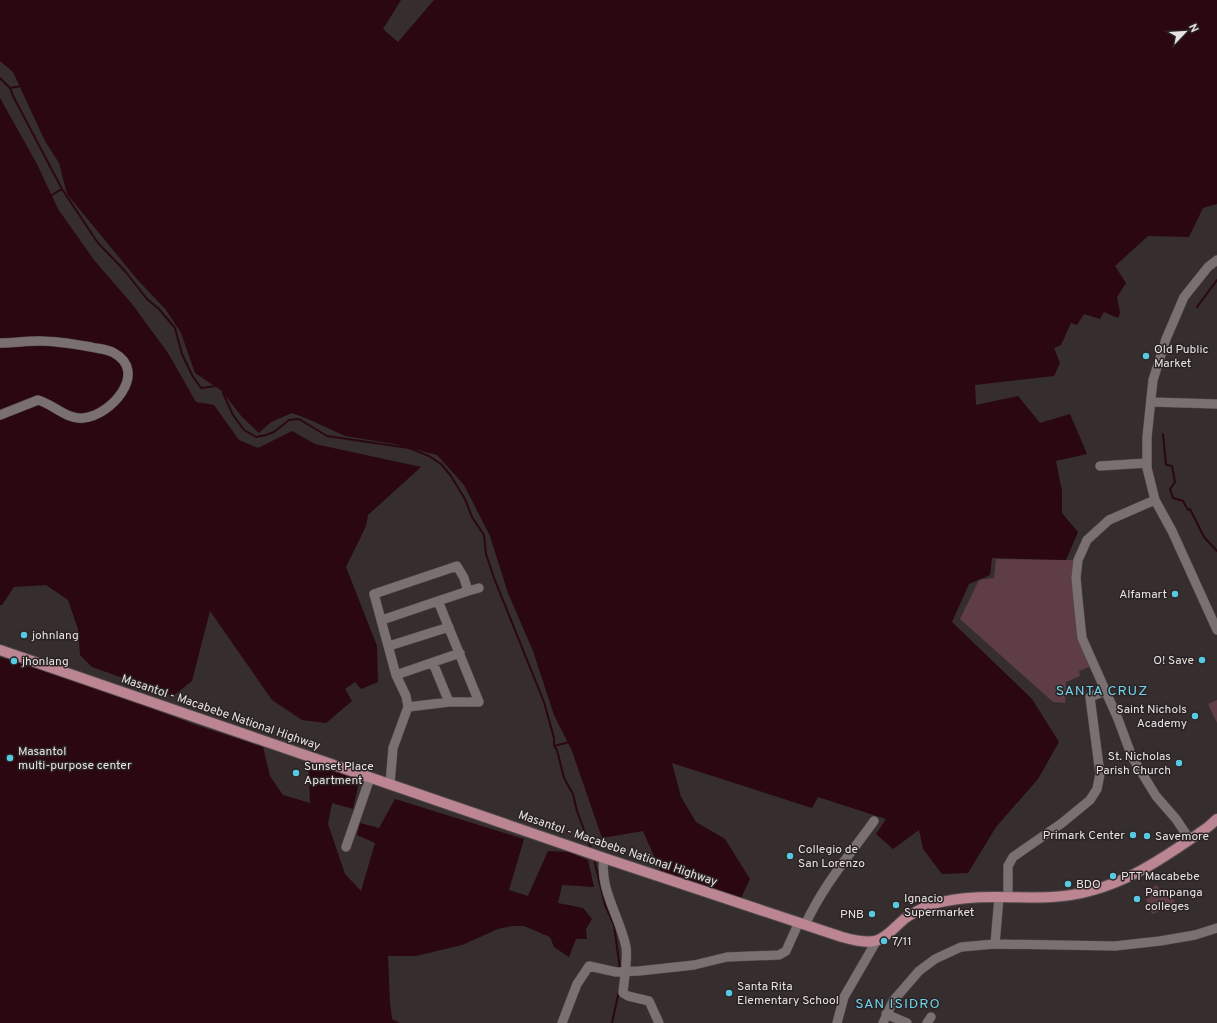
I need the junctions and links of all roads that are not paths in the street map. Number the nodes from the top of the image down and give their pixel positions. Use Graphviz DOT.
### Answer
graph roads {
  1 [pos="1217,260"];
  2 [pos="0,343"];
  3 [pos="1151,402"];
  4 [pos="1217,405"];
  5 [pos="0,415"];
  6 [pos="1147,463"];
  7 [pos="1100,466"];
  8 [pos="1155,500"];
  9 [pos="479,588"];
  10 [pos="468,591"];
  11 [pos="438,601"];
  12 [pos="382,620"];
  13 [pos="449,627"];
  14 [pos="1217,630"];
  15 [pos="390,646"];
  16 [pos="0,650"];
  17 [pos="460,653"];
  18 [pos="433,663"];
  19 [pos="396,675"];
  20 [pos="1105,691"];
  21 [pos="449,702"];
  22 [pos="408,707"];
  23 [pos="370,778"];
  24 [pos="390,784"];
  25 [pos="1217,819"];
  26 [pos="874,820"];
  27 [pos="1190,840"];
  28 [pos="346,848"];
  29 [pos="602,857"];
  30 [pos="1004,897"];
  31 [pos="802,924"];
  32 [pos="1217,928"];
  33 [pos="877,940"];
  34 [pos="995,944"];
  35 [pos="620,972"];
  36 [pos="886,1014"];
  37 [pos="562,1023"];
  38 [pos="659,1023"];
  39 [pos="837,1023"];
  40 [pos="883,1023"];
  41 [pos="906,1023"];
  1 -- 3 [label="street"];
  2 -- 5 [label="street"];
  3 -- 4 [label="street"];
  3 -- 6 [label="street"];
  6 -- 7 [label="street"];
  6 -- 8 [label="street"];
  8 -- 14 [label="street"];
  8 -- 20 [label="street"];
  9 -- 10 [label="street"];
  10 -- 11 [label="street"];
  10 -- 12 [label="street"];
  11 -- 12 [label="street"];
  11 -- 13 [label="street"];
  12 -- 15 [label="street"];
  13 -- 15 [label="street"];
  13 -- 17 [label="street"];
  15 -- 19 [label="street"];
  16 -- 23 [label="main road, Masantol - Macabebe National Highway"];
  17 -- 18 [label="street"];
  17 -- 21 [label="street"];
  18 -- 19 [label="street"];
  18 -- 21 [label="street"];
  19 -- 22 [label="street"];
  20 -- 27 [label="street"];
  20 -- 30 [label="street"];
  21 -- 22 [label="street"];
  22 -- 24 [label="street"];
  23 -- 24 [label="main road, Masantol - Macabebe National Highway"];
  23 -- 28 [label="street"];
  24 -- 29 [label="main road, Masantol - Macabebe National Highway"];
  25 -- 27 [label="main road"];
  26 -- 31 [label="street"];
  27 -- 30 [label="main road"];
  29 -- 31 [label="main road, Masantol - Macabebe National Highway"];
  29 -- 35 [label="street"];
  30 -- 33 [label="main road"];
  30 -- 34 [label="street"];
  31 -- 33 [label="main road, Masantol - Macabebe National Highway"];
  31 -- 35 [label="street"];
  32 -- 34 [label="street"];
  33 -- 39 [label="street"];
  34 -- 36 [label="street"];
  35 -- 37 [label="street"];
  35 -- 38 [label="street"];
  36 -- 40 [label="street"];
  36 -- 41 [label="street"];
}
